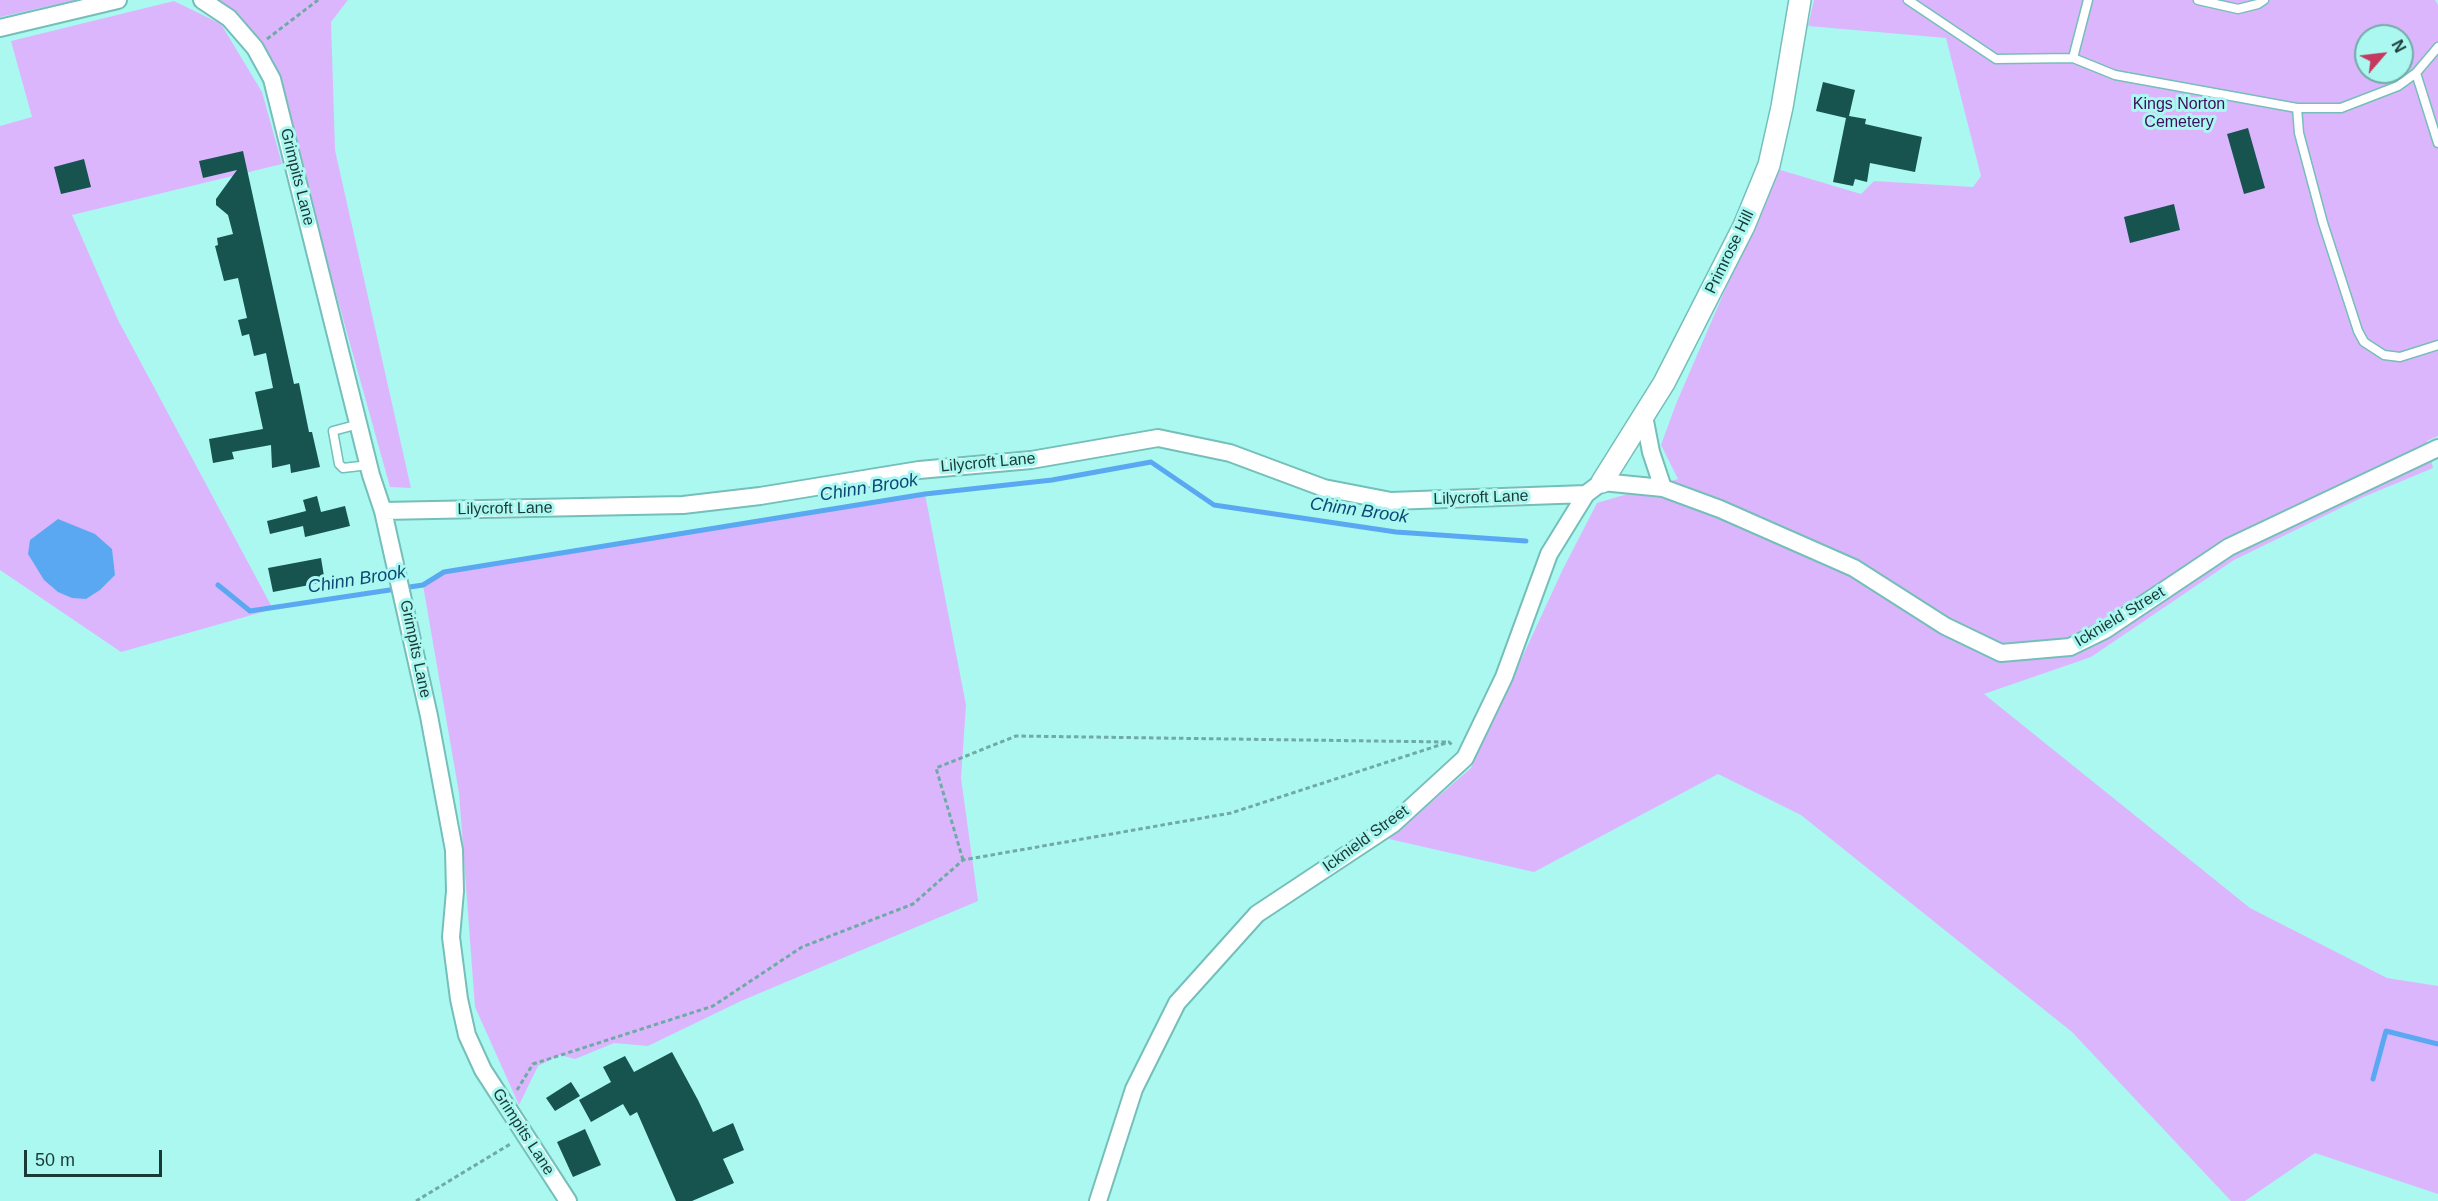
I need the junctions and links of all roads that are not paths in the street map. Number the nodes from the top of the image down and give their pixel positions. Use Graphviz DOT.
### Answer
graph roads {
  1 [pos="118,0"];
  2 [pos="202,0"];
  3 [pos="1800,0"];
  4 [pos="1908,0"];
  5 [pos="2088,0"];
  6 [pos="2198,0"];
  7 [pos="2264,0"];
  8 [pos="0,28"];
  9 [pos="2438,47"];
  10 [pos="2073,58"];
  11 [pos="2416,73"];
  12 [pos="2297,108"];
  13 [pos="2438,143"];
  14 [pos="2438,345"];
  15 [pos="1644,416"];
  16 [pos="358,424"];
  17 [pos="2438,448"];
  18 [pos="369,465"];
  19 [pos="1594,488"];
  20 [pos="1663,488"];
  21 [pos="383,511"];
  22 [pos="568,1201"];
  23 [pos="1098,1201"];
  1 -- 8 [label="street"];
  2 -- 16 [label="street, Grimpits Lane"];
  3 -- 15 [label="street, Primrose Hill"];
  4 -- 10 [label="lane"];
  5 -- 10 [label="lane"];
  6 -- 7 [label="lane"];
  9 -- 11 [label="lane"];
  10 -- 12 [label="lane"];
  11 -- 12 [label="lane"];
  11 -- 13 [label="lane"];
  12 -- 14 [label="lane"];
  15 -- 19 [label="street, Primrose Hill"];
  15 -- 20 [label="street"];
  16 -- 18 [label="street, Grimpits Lane"];
  16 -- 18 [label="lane"];
  17 -- 20 [label="street, Icknield Street"];
  18 -- 21 [label="street, Grimpits Lane"];
  19 -- 20 [label="street, Icknield Street"];
  19 -- 21 [label="street, Lilycroft Lane"];
  19 -- 23 [label="street, Icknield Street"];
  21 -- 22 [label="street, Grimpits Lane"];
}
